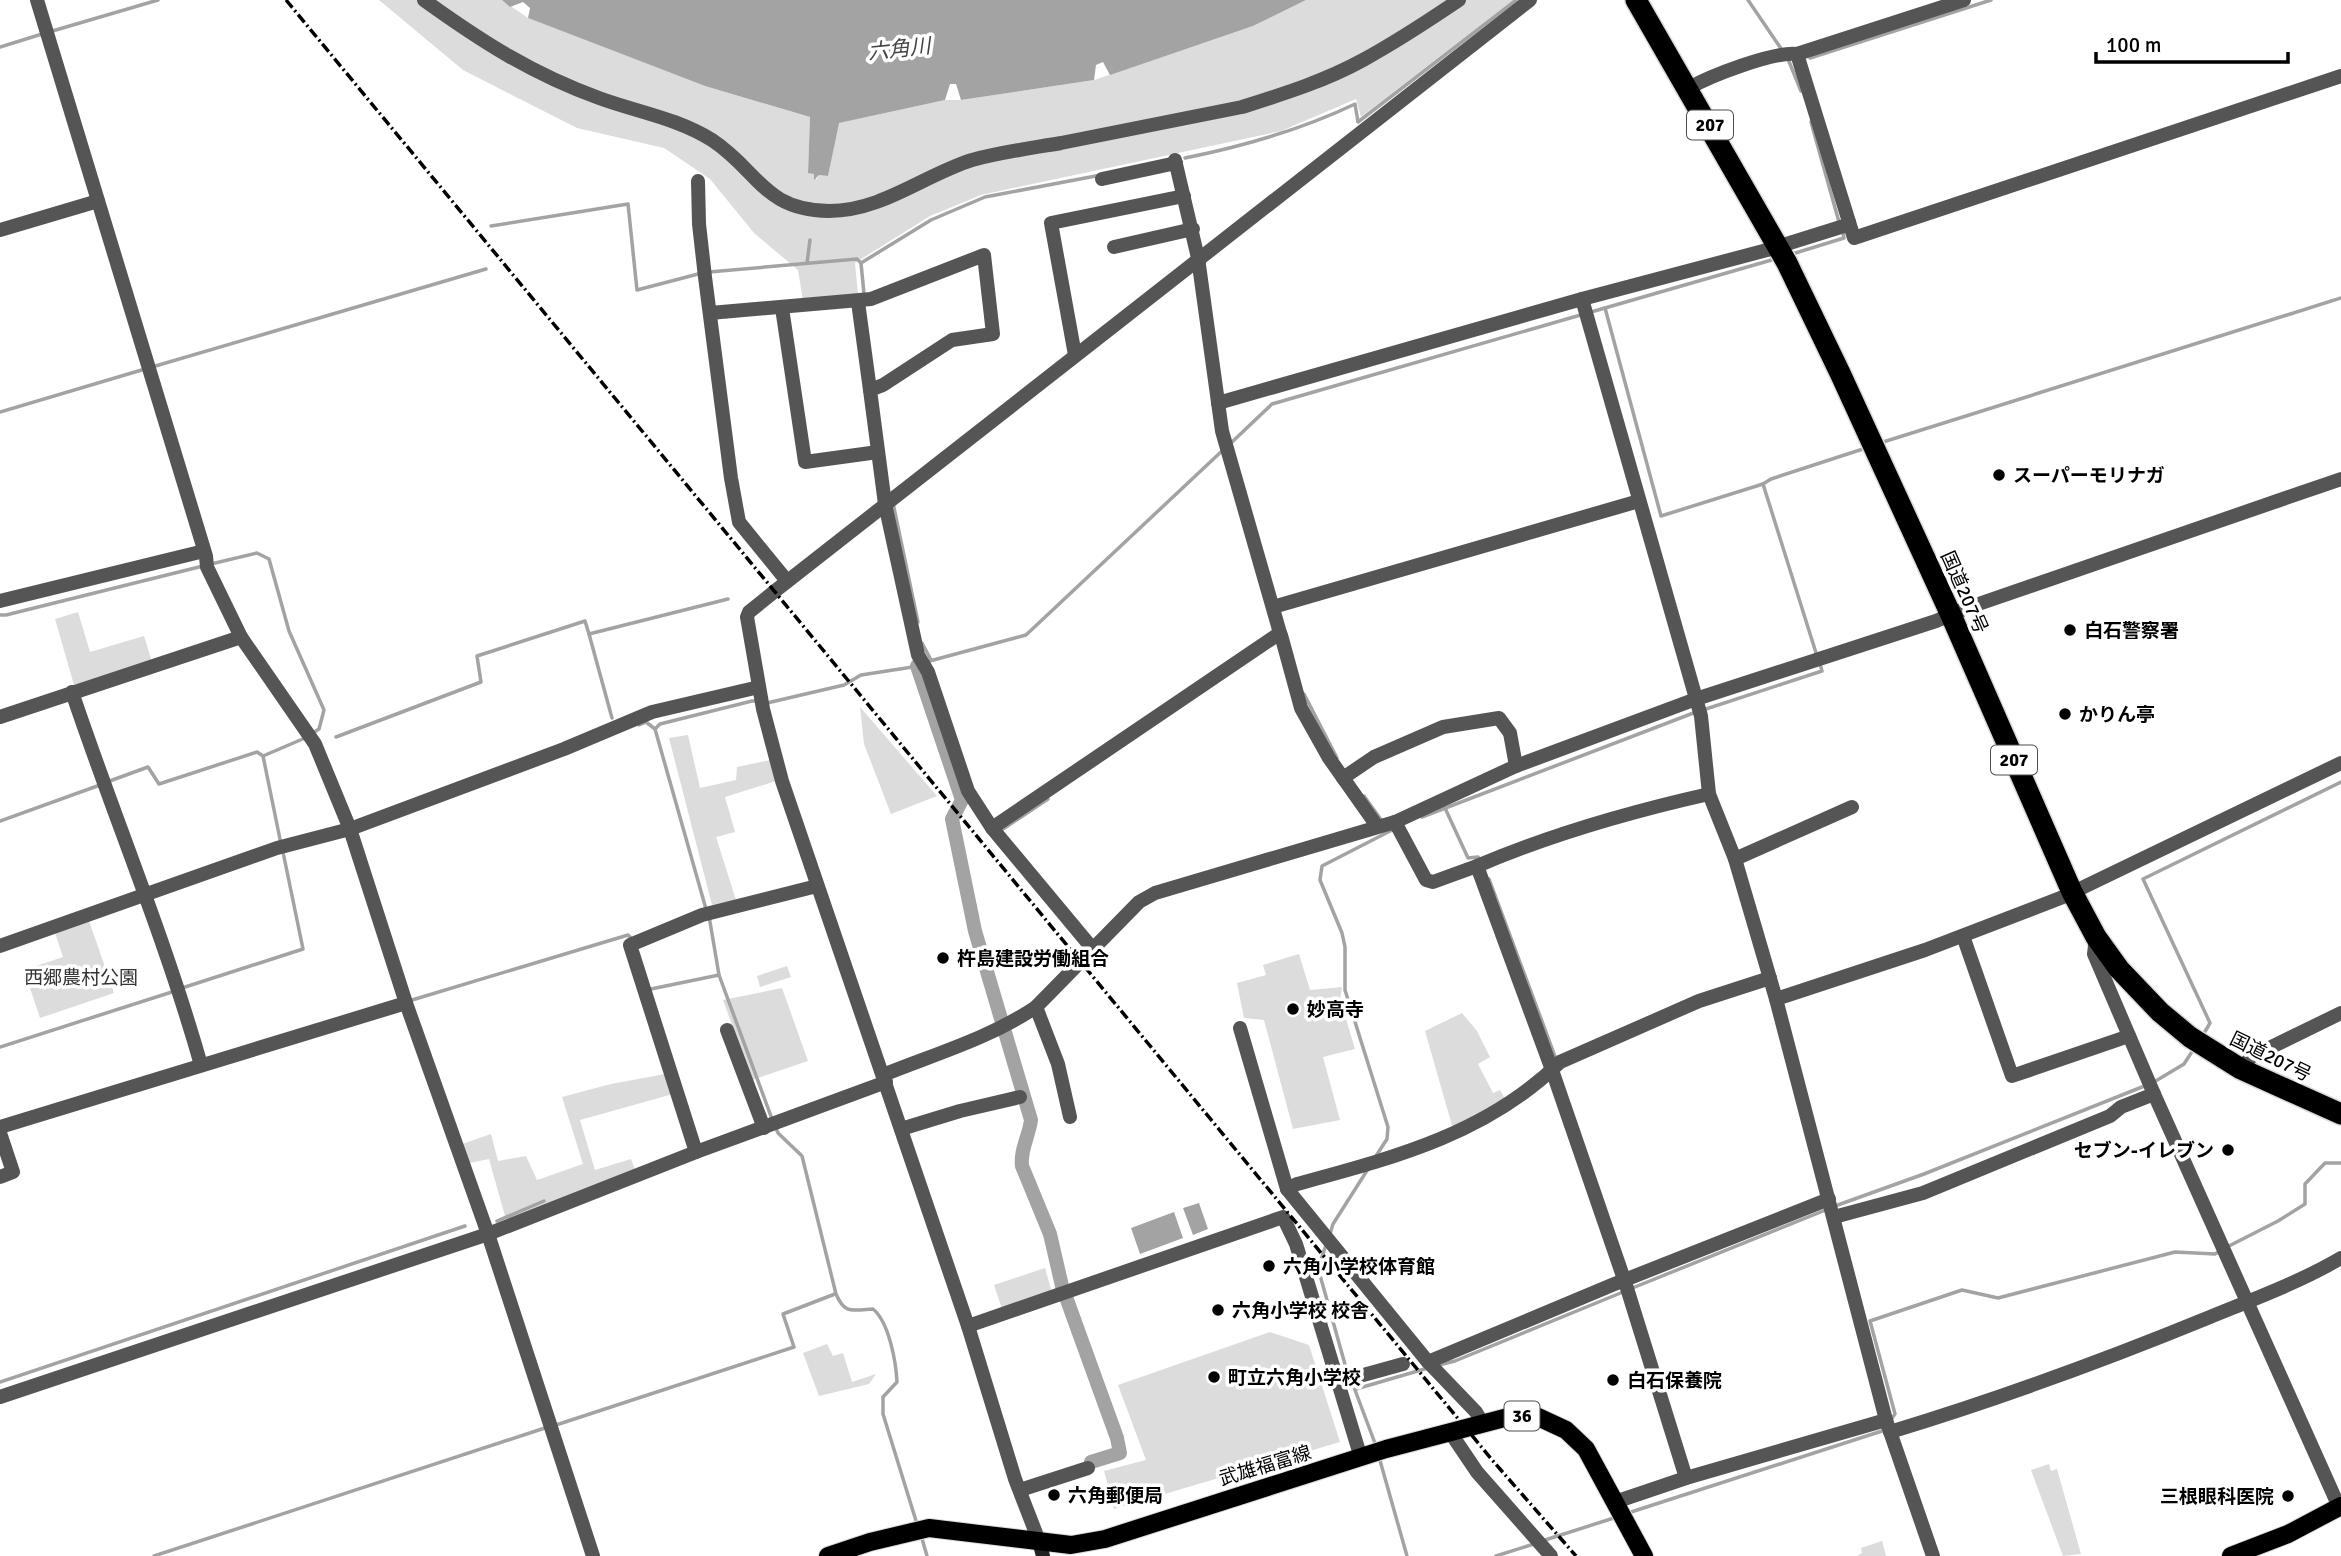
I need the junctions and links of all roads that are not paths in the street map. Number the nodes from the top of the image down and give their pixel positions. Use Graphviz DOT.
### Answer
graph roads {
  1 [pos="37,0"];
  2 [pos="424,0"];
  3 [pos="1459,0"];
  4 [pos="1530,0"];
  5 [pos="1636,0"];
  6 [pos="1964,0"];
  7 [pos="1790,54"];
  8 [pos="2341,76"];
  9 [pos="1689,88"];
  10 [pos="1102,179"];
  11 [pos="698,181"];
  12 [pos="1184,197"];
  13 [pos="98,201"];
  14 [pos="1844,225"];
  15 [pos="1193,229"];
  16 [pos="0,230"];
  17 [pos="1114,247"];
  18 [pos="1782,253"];
  19 [pos="1198,258"];
  20 [pos="864,301"];
  21 [pos="1583,302"];
  22 [pos="782,308"];
  23 [pos="710,313"];
  24 [pos="1074,355"];
  25 [pos="875,388"];
  26 [pos="1218,404"];
  27 [pos="878,452"];
  28 [pos="2341,479"];
  29 [pos="890,500"];
  30 [pos="1640,506"];
  31 [pos="205,558"];
  32 [pos="787,581"];
  33 [pos="0,601"];
  34 [pos="1273,607"];
  35 [pos="1951,615"];
  36 [pos="241,637"];
  37 [pos="1282,640"];
  38 [pos="72,692"];
  39 [pos="761,698"];
  40 [pos="1698,707"];
  41 [pos="0,717"];
  42 [pos="2341,763"];
  43 [pos="1517,766"];
  44 [pos="1347,775"];
  45 [pos="1709,794"];
  46 [pos="1852,807"];
  47 [pos="1389,826"];
  48 [pos="992,828"];
  49 [pos="350,829"];
  50 [pos="1735,859"];
  51 [pos="1481,864"];
  52 [pos="817,886"];
  53 [pos="2071,892"];
  54 [pos="145,894"];
  55 [pos="1963,936"];
  56 [pos="2096,937"];
  57 [pos="0,946"];
  58 [pos="1092,948"];
  59 [pos="1770,978"];
  60 [pos="1776,999"];
  61 [pos="407,1003"];
  62 [pos="1037,1007"];
  63 [pos="2341,1013"];
  64 [pos="1240,1028"];
  65 [pos="727,1030"];
  66 [pos="2129,1036"];
  67 [pos="201,1065"];
  68 [pos="2241,1069"];
  69 [pos="1556,1070"];
  70 [pos="885,1078"];
  71 [pos="2151,1088"];
  72 [pos="1020,1097"];
  73 [pos="2341,1114"];
  74 [pos="1070,1118"];
  75 [pos="0,1127"];
  76 [pos="764,1128"];
  77 [pos="901,1129"];
  78 [pos="0,1133"];
  79 [pos="696,1152"];
  80 [pos="0,1177"];
  81 [pos="1287,1189"];
  82 [pos="1831,1208"];
  83 [pos="488,1234"];
  84 [pos="2341,1258"];
  85 [pos="1623,1285"];
  86 [pos="2247,1301"];
  87 [pos="968,1326"];
  88 [pos="1403,1364"];
  89 [pos="1432,1366"];
  90 [pos="1341,1381"];
  91 [pos="0,1397"];
  92 [pos="1482,1423"];
  93 [pos="1888,1426"];
  94 [pos="1450,1432"];
  95 [pos="1372,1454"];
  96 [pos="1088,1468"];
  97 [pos="1686,1478"];
  98 [pos="1018,1485"];
  99 [pos="2340,1508"];
  100 [pos="1619,1509"];
  101 [pos="1041,1548"];
  102 [pos="1550,1555"];
  103 [pos="593,1556"];
  104 [pos="828,1556"];
  105 [pos="1644,1556"];
  106 [pos="1933,1556"];
  107 [pos="2231,1556"];
  1 -- 13 [label="street"];
  2 -- 3 [label="street"];
  4 -- 19 [label="street"];
  5 -- 9 [label="highway, 国道207号 / 207"];
  6 -- 7 [label="street"];
  7 -- 9 [label="street"];
  7 -- 14 [label="street"];
  8 -- 14 [label="street"];
  9 -- 18 [label="highway, 国道207号 / 207"];
  10 -- 12 [label="street"];
  11 -- 23 [label="street"];
  12 -- 15 [label="street"];
  12 -- 24 [label="street"];
  13 -- 16 [label="street"];
  13 -- 31 [label="street"];
  14 -- 18 [label="street"];
  15 -- 17 [label="street"];
  15 -- 19 [label="street"];
  18 -- 21 [label="street"];
  18 -- 35 [label="highway, 国道207号 / 207"];
  19 -- 24 [label="street"];
  19 -- 26 [label="street"];
  20 -- 22 [label="street"];
  20 -- 25 [label="street"];
  20 -- 25 [label="street"];
  21 -- 26 [label="street"];
  21 -- 30 [label="street"];
  22 -- 23 [label="street"];
  22 -- 27 [label="street"];
  23 -- 32 [label="street"];
  24 -- 29 [label="street"];
  25 -- 27 [label="street"];
  26 -- 34 [label="street"];
  27 -- 29 [label="street"];
  28 -- 35 [label="street"];
  29 -- 32 [label="street"];
  29 -- 48 [label="street"];
  30 -- 34 [label="street"];
  30 -- 40 [label="street"];
  31 -- 33 [label="street"];
  31 -- 36 [label="street"];
  32 -- 39 [label="street"];
  34 -- 48 [label="street"];
  35 -- 40 [label="street"];
  35 -- 53 [label="highway, 国道207号 / 207"];
  36 -- 38 [label="street"];
  36 -- 49 [label="street"];
  37 -- 44 [label="street"];
  38 -- 41 [label="street"];
  38 -- 54 [label="street"];
  39 -- 49 [label="street"];
  39 -- 52 [label="street"];
  40 -- 43 [label="street"];
  40 -- 45 [label="street"];
  42 -- 53 [label="street"];
  43 -- 44 [label="street"];
  43 -- 47 [label="street"];
  44 -- 47 [label="street"];
  45 -- 50 [label="street"];
  45 -- 51 [label="street"];
  46 -- 50 [label="street"];
  47 -- 51 [label="street"];
  47 -- 58 [label="street"];
  48 -- 58 [label="street"];
  49 -- 54 [label="street"];
  49 -- 61 [label="street"];
  50 -- 59 [label="street"];
  51 -- 69 [label="street"];
  52 -- 70 [label="street"];
  52 -- 79 [label="street"];
  53 -- 55 [label="street"];
  53 -- 56 [label="highway, 国道207号 / 207"];
  54 -- 57 [label="street"];
  54 -- 67 [label="street"];
  55 -- 60 [label="street"];
  55 -- 66 [label="street"];
  56 -- 66 [label="street"];
  56 -- 68 [label="highway, 国道207号 / 207"];
  58 -- 62 [label="street"];
  59 -- 60 [label="street"];
  59 -- 69 [label="street"];
  60 -- 82 [label="street"];
  61 -- 67 [label="street"];
  61 -- 83 [label="street"];
  62 -- 70 [label="street"];
  62 -- 74 [label="street"];
  63 -- 68 [label="street"];
  64 -- 81 [label="street"];
  65 -- 76 [label="street"];
  66 -- 71 [label="street"];
  67 -- 75 [label="street"];
  68 -- 73 [label="highway, 国道207号 / 207"];
  69 -- 81 [label="street"];
  69 -- 85 [label="street"];
  70 -- 76 [label="street"];
  70 -- 77 [label="street"];
  71 -- 82 [label="street"];
  71 -- 86 [label="street"];
  72 -- 77 [label="street"];
  76 -- 79 [label="street"];
  77 -- 87 [label="street"];
  78 -- 80 [label="street"];
  79 -- 83 [label="street"];
  81 -- 89 [label="street"];
  82 -- 85 [label="street"];
  82 -- 93 [label="street"];
  83 -- 91 [label="street"];
  83 -- 103 [label="street"];
  84 -- 86 [label="street"];
  85 -- 89 [label="street"];
  85 -- 97 [label="street"];
  86 -- 93 [label="street"];
  86 -- 99 [label="street"];
  87 -- 90 [label="street"];
  87 -- 98 [label="street"];
  88 -- 90 [label="street"];
  89 -- 92 [label="street"];
  90 -- 95 [label="street"];
  92 -- 94 [label="main road, 武雄福富線 / 36"];
  92 -- 100 [label="main road, 武雄福富線 / 36"];
  93 -- 97 [label="street"];
  93 -- 106 [label="street"];
  94 -- 95 [label="main road, 武雄福富線 / 36"];
  94 -- 102 [label="street"];
  95 -- 101 [label="main road, 武雄福富線 / 36"];
  96 -- 98 [label="street"];
  97 -- 100 [label="street"];
  98 -- 101 [label="street"];
  99 -- 107 [label="main road"];
  100 -- 105 [label="main road, 武雄福富線 / 36"];
  101 -- 104 [label="main road, 武雄福富線 / 36"];
}
